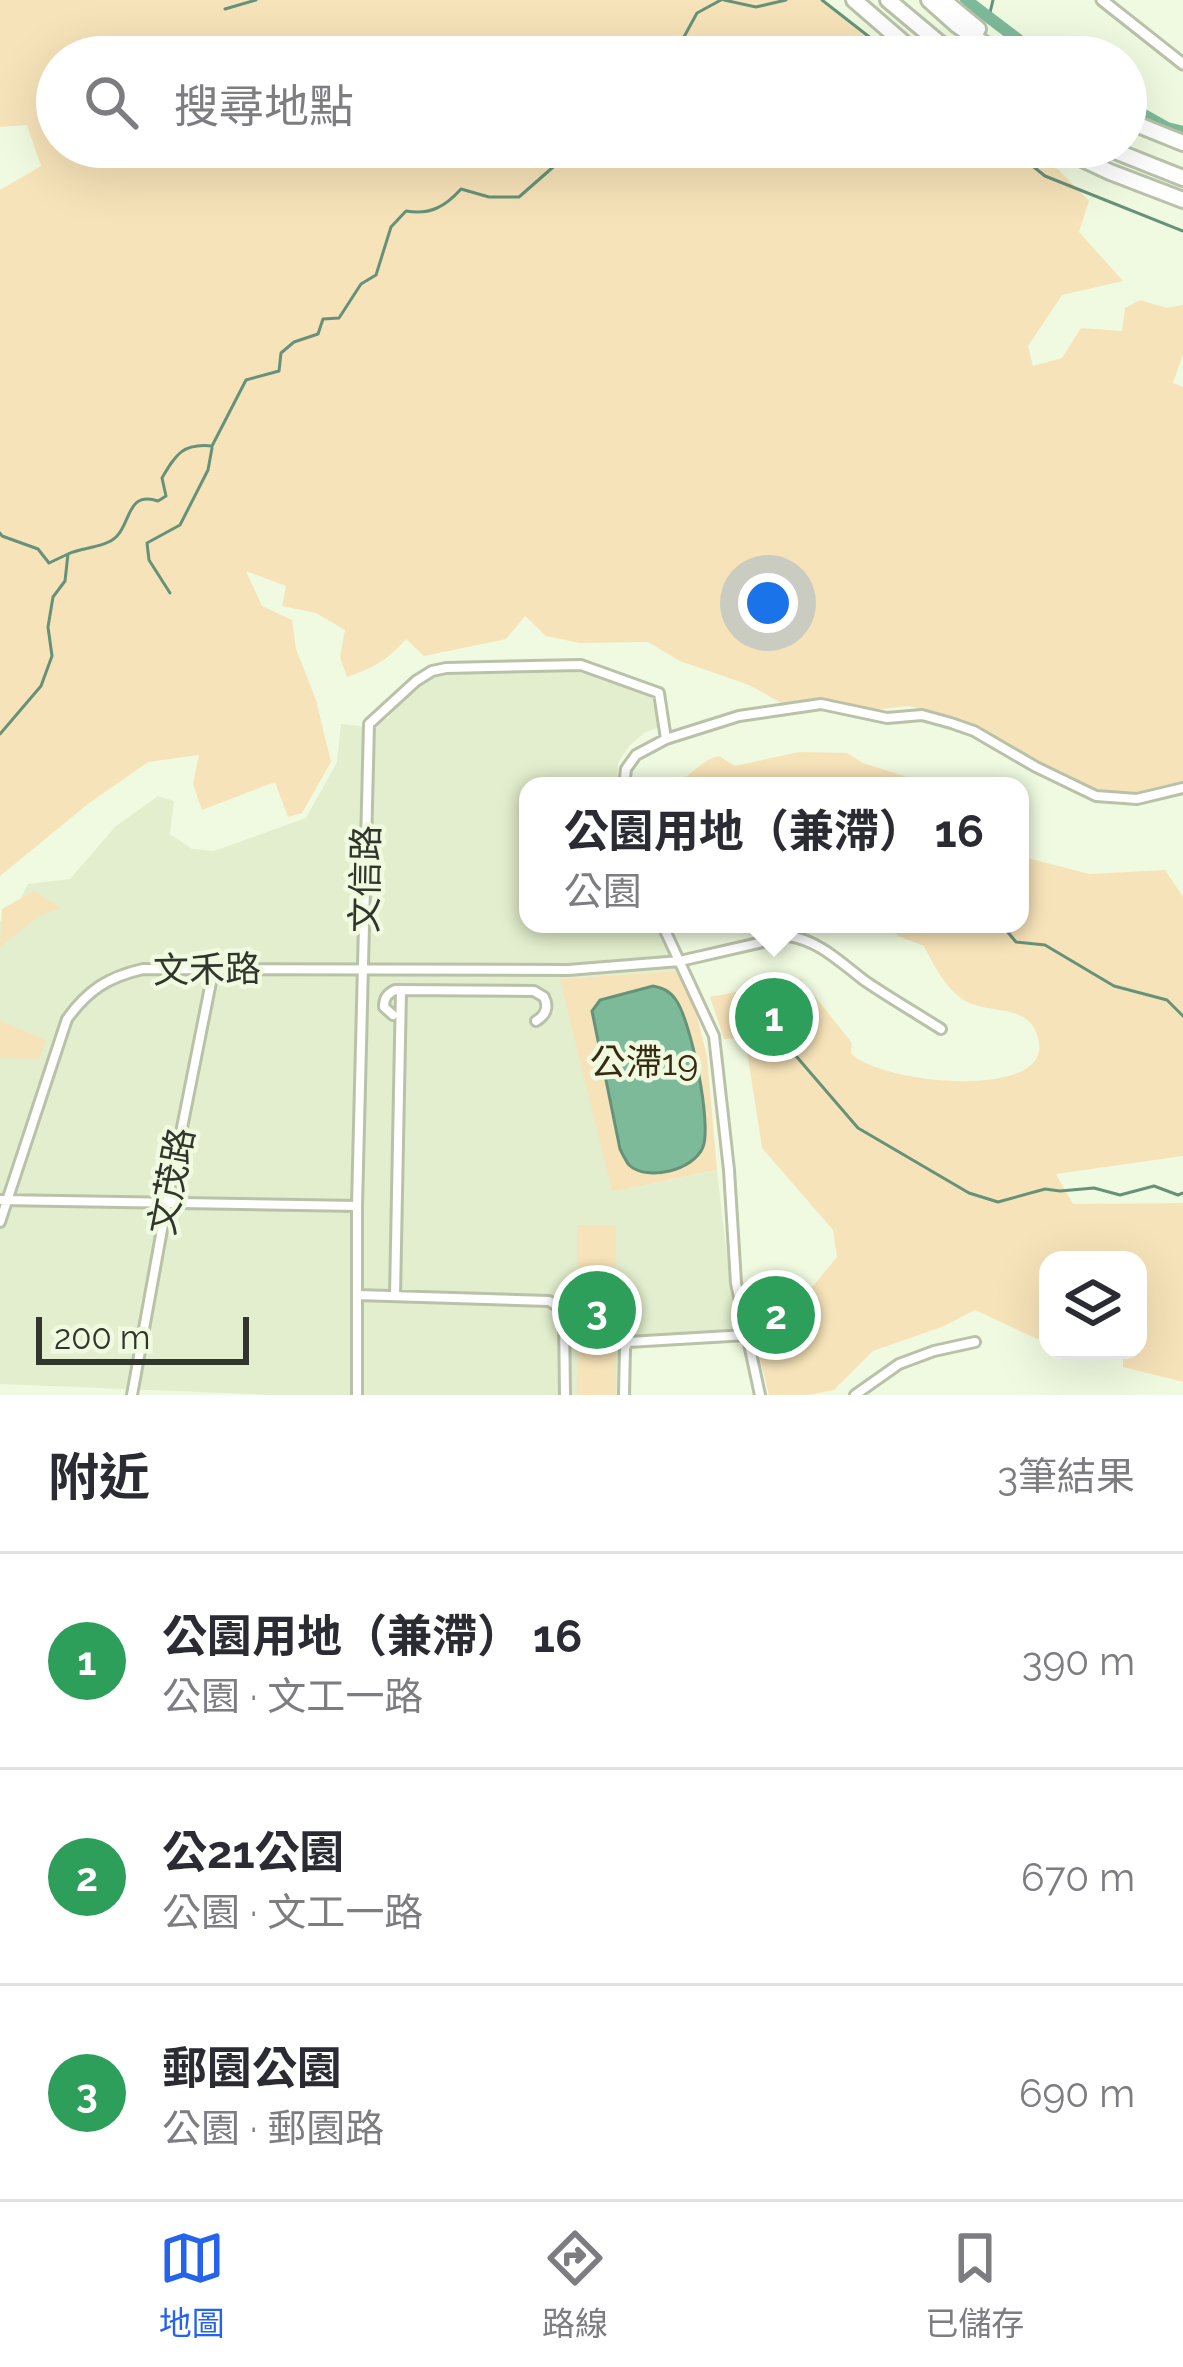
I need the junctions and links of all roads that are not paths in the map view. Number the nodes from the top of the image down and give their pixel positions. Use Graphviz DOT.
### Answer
graph roads {
  1 [pos="854,0"];
  2 [pos="887,0"];
  3 [pos="928,0"];
  4 [pos="943,0"];
  5 [pos="1102,0"];
  6 [pos="896,36"];
  7 [pos="931,36"];
  8 [pos="973,36"];
  9 [pos="989,36"];
  10 [pos="1183,64"];
  11 [pos="1147,128"];
  12 [pos="1147,138"];
  13 [pos="1183,142"];
  14 [pos="1183,152"];
  15 [pos="1147,164"];
  16 [pos="1102,168"];
  17 [pos="1183,178"];
  18 [pos="1183,200"];
  19 [pos="666,739"];
  20 [pos="625,777"];
  21 [pos="1183,788"];
  22 [pos="666,933"];
  23 [pos="680,961"];
  24 [pos="214,967"];
  25 [pos="363,968"];
  26 [pos="401,990"];
  27 [pos="393,1016"];
  28 [pos="536,1021"];
  29 [pos="940,1029"];
  30 [pos="4,1200"];
  31 [pos="167,1201"];
  32 [pos="357,1206"];
  33 [pos="0,1222"];
  34 [pos="357,1295"];
  35 [pos="395,1296"];
  36 [pos="747,1334"];
  37 [pos="975,1342"];
  38 [pos="857,1394"];
  39 [pos="132,1395"];
  40 [pos="357,1395"];
  41 [pos="565,1395"];
  42 [pos="624,1395"];
  43 [pos="760,1395"];
  1 -- 6 [label="highway"];
  2 -- 7 [label="highway"];
  3 -- 8 [label="highway"];
  4 -- 9 [label="highway"];
  5 -- 10 [label="street"];
  11 -- 13 [label="highway"];
  12 -- 14 [label="highway"];
  15 -- 17 [label="highway"];
  16 -- 18 [label="highway"];
  19 -- 20 [label="street"];
  19 -- 21 [label="street"];
  19 -- 25 [label="street, 文信路"];
  22 -- 23 [label="street"];
  23 -- 25 [label="street, 文禾路"];
  23 -- 29 [label="street, 文禾路"];
  23 -- 36 [label="street"];
  24 -- 25 [label="street, 文禾路"];
  24 -- 30 [label="street, 文禾路"];
  24 -- 31 [label="street, 文茂路"];
  25 -- 32 [label="street, 文信路"];
  26 -- 27 [label="street"];
  26 -- 28 [label="street"];
  26 -- 35 [label="street"];
  30 -- 31 [label="street"];
  30 -- 33 [label="street, 文禾路"];
  31 -- 32 [label="street"];
  31 -- 39 [label="street, 文茂路"];
  32 -- 34 [label="street, 文信路"];
  34 -- 35 [label="street"];
  34 -- 40 [label="street, 文信路"];
  35 -- 41 [label="street"];
  36 -- 42 [label="street"];
  36 -- 43 [label="street"];
  37 -- 38 [label="street"];
}
